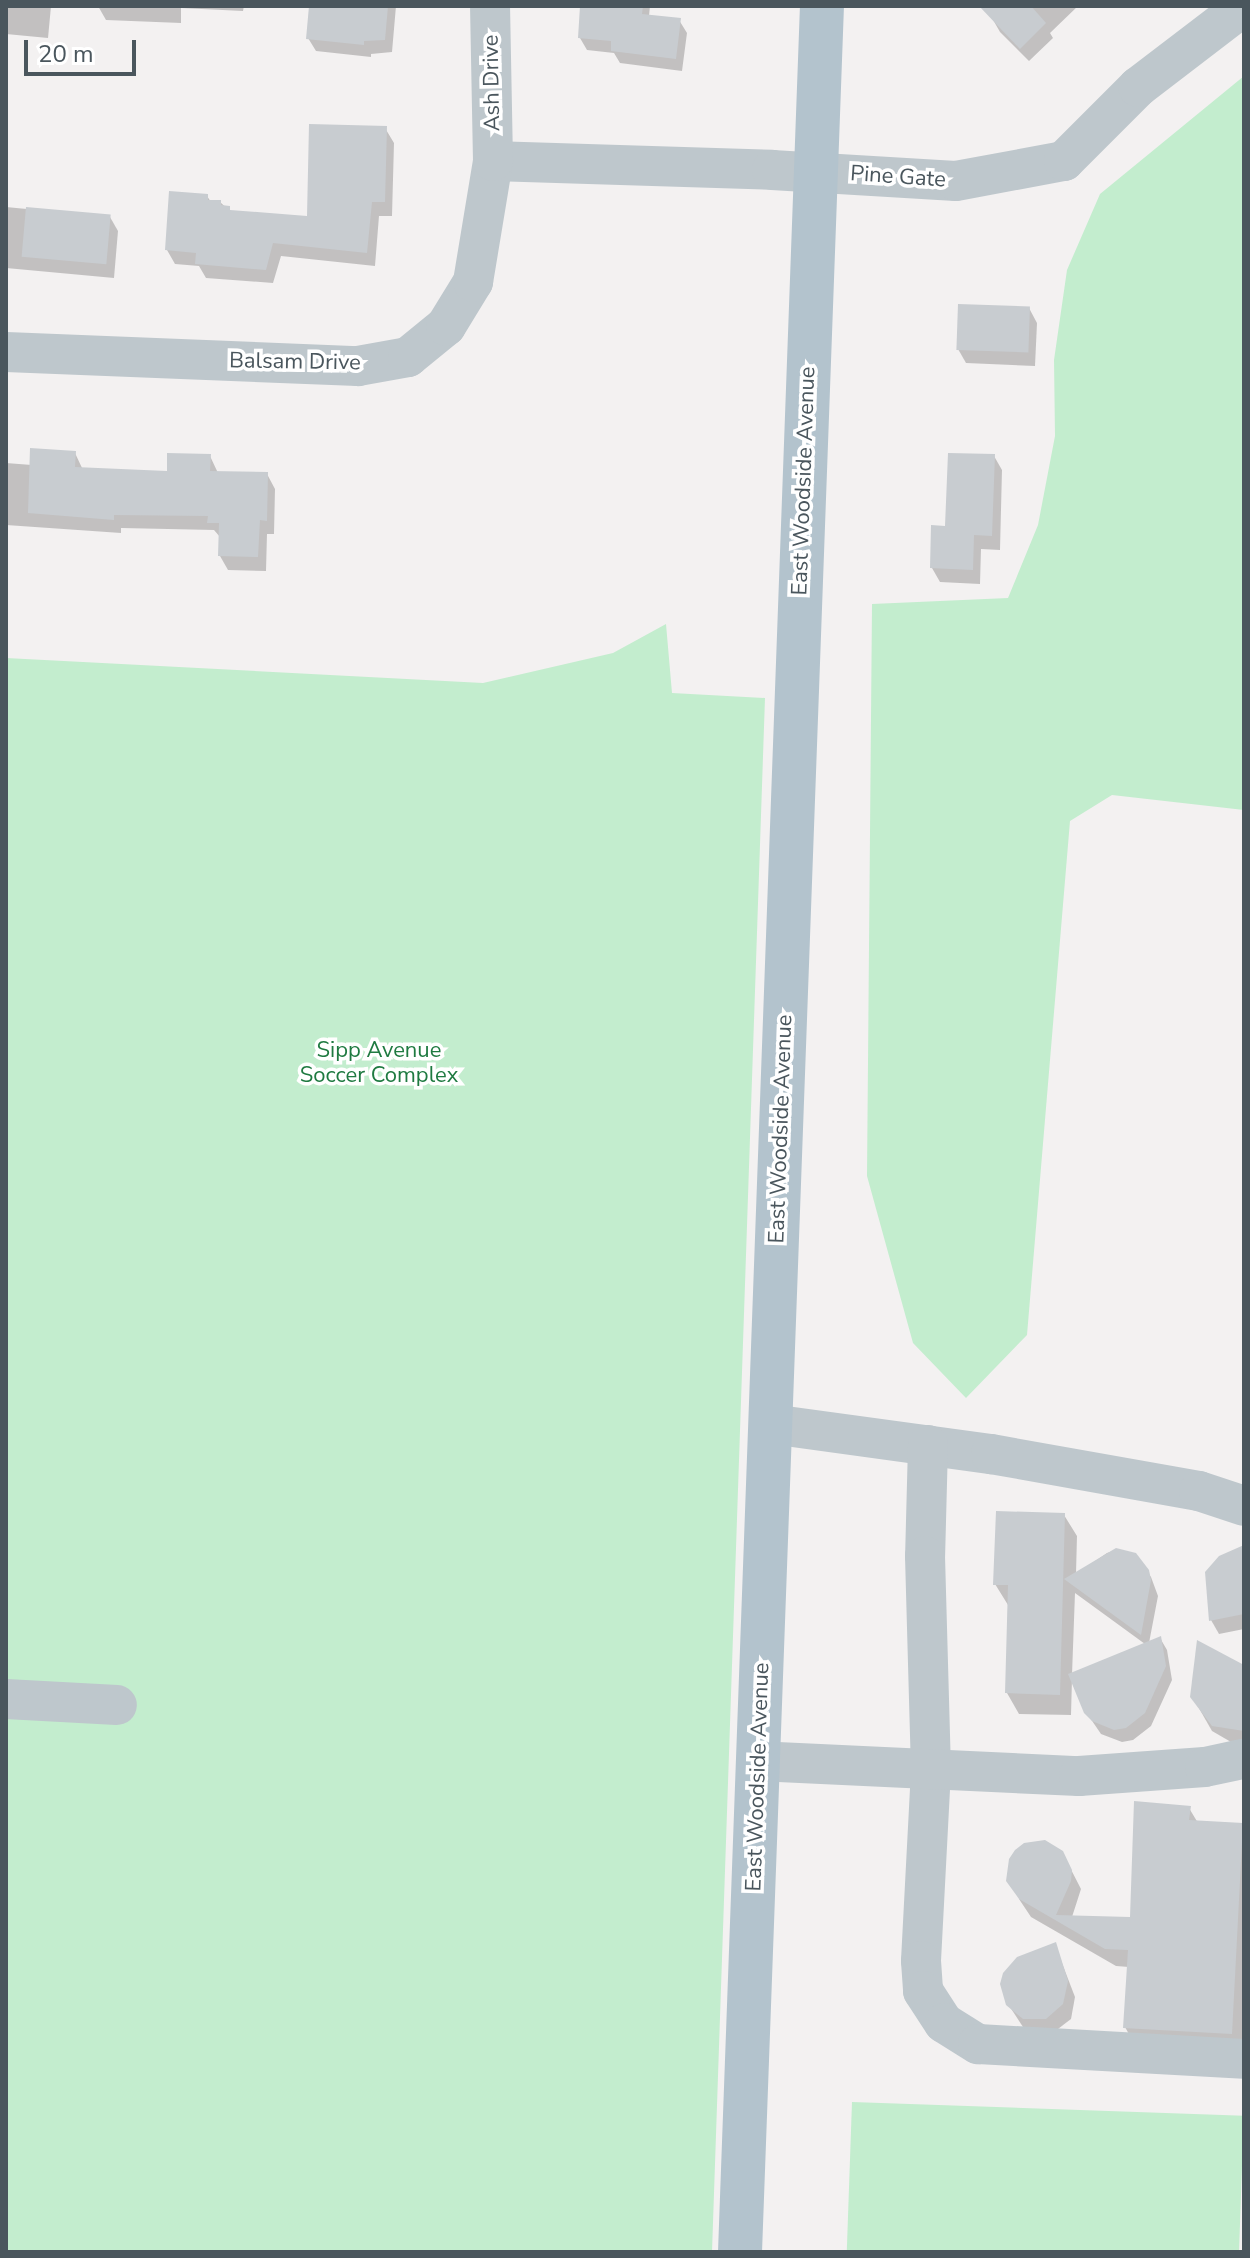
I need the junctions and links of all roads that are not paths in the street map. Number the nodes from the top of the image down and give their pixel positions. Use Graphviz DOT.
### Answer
graph roads {
  1 [pos="490,6"];
  2 [pos="822,6"];
  3 [pos="1244,6"];
  4 [pos="493,161"];
  5 [pos="816,172"];
  6 [pos="6,352"];
  7 [pos="771,1424"];
  8 [pos="928,1445"];
  9 [pos="1244,1506"];
  10 [pos="6,1699"];
  11 [pos="117,1705"];
  12 [pos="1244,1759"];
  13 [pos="758,1761"];
  14 [pos="931,1770"];
  15 [pos="1244,2059"];
  16 [pos="740,2252"];
  1 -- 4 [label="street, Ash Drive"];
  2 -- 5 [label="main road, East Woodside Avenue"];
  3 -- 5 [label="street, Pine Gate"];
  4 -- 5 [label="street, Pine Gate"];
  4 -- 6 [label="street, Balsam Drive"];
  5 -- 7 [label="main road, East Woodside Avenue"];
  7 -- 8 [label="street"];
  7 -- 13 [label="main road, East Woodside Avenue"];
  8 -- 9 [label="street"];
  8 -- 14 [label="street"];
  10 -- 11 [label="street"];
  12 -- 14 [label="street"];
  13 -- 14 [label="street"];
  13 -- 16 [label="main road, East Woodside Avenue"];
  14 -- 15 [label="street"];
}
